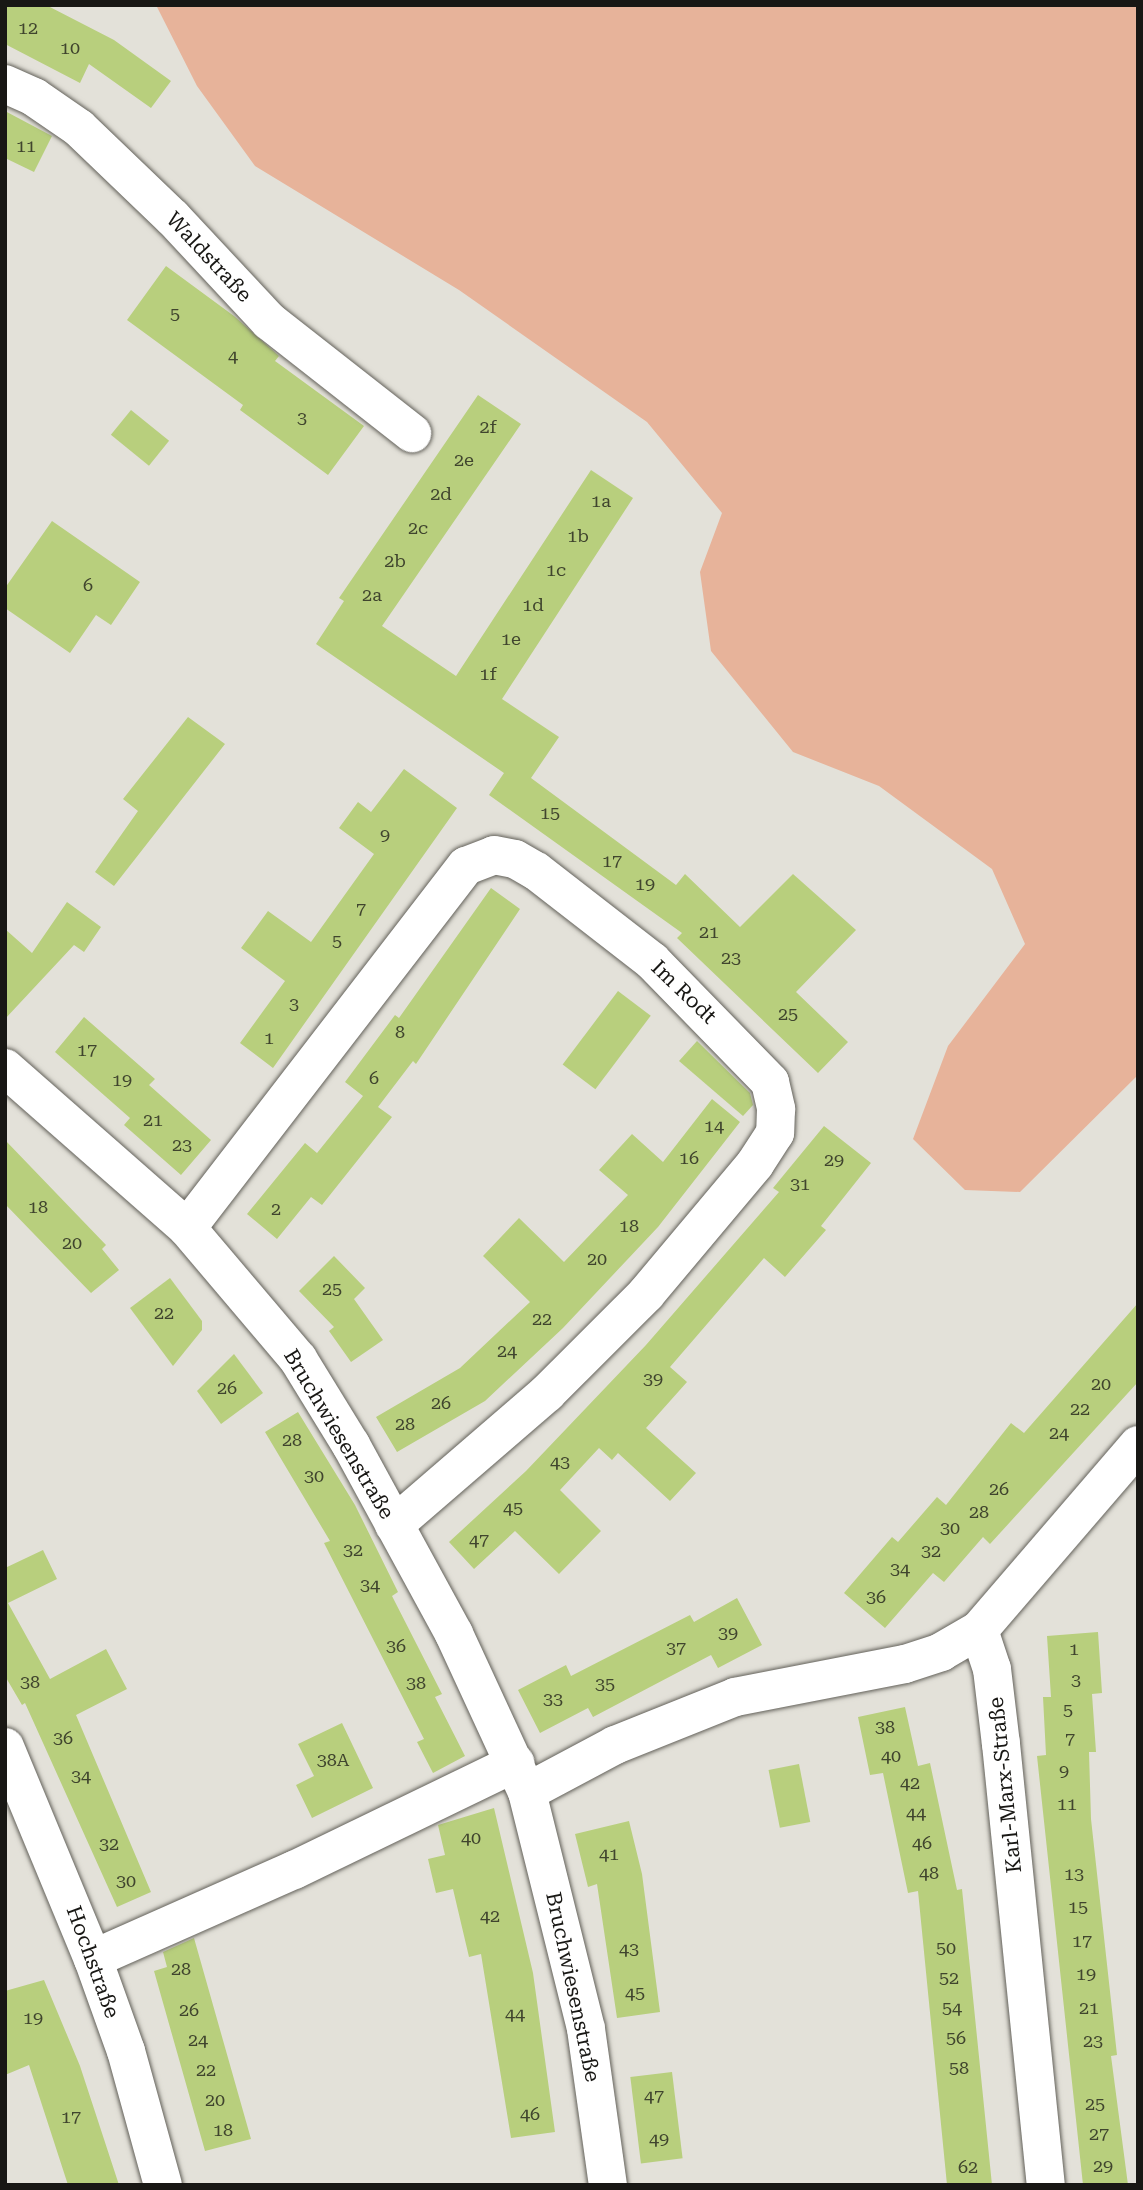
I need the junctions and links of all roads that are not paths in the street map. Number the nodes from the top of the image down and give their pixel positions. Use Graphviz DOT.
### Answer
graph roads {
  1 [pos="5,84"];
  2 [pos="412,433"];
  3 [pos="5,1068"];
  4 [pos="187,1228"];
  5 [pos="1138,1445"];
  6 [pos="394,1525"];
  7 [pos="979,1630"];
  8 [pos="5,1747"];
  9 [pos="521,1778"];
  10 [pos="93,1959"];
  11 [pos="163,2185"];
  12 [pos="608,2185"];
  13 [pos="1045,2185"];
  1 -- 2 [label="street, Waldstraße"];
  3 -- 4 [label="street, Bruchwiesenstraße"];
  4 -- 6 [label="street, Bruchwiesenstraße"];
  4 -- 6 [label="street, Im Rodt"];
  5 -- 7 [label="street"];
  6 -- 9 [label="street, Bruchwiesenstraße"];
  7 -- 9 [label="street"];
  7 -- 13 [label="street, Karl-Marx-Straße"];
  8 -- 10 [label="street, Hochstraße"];
  9 -- 10 [label="street"];
  9 -- 12 [label="street, Bruchwiesenstraße"];
  10 -- 11 [label="street, Hochstraße"];
}
